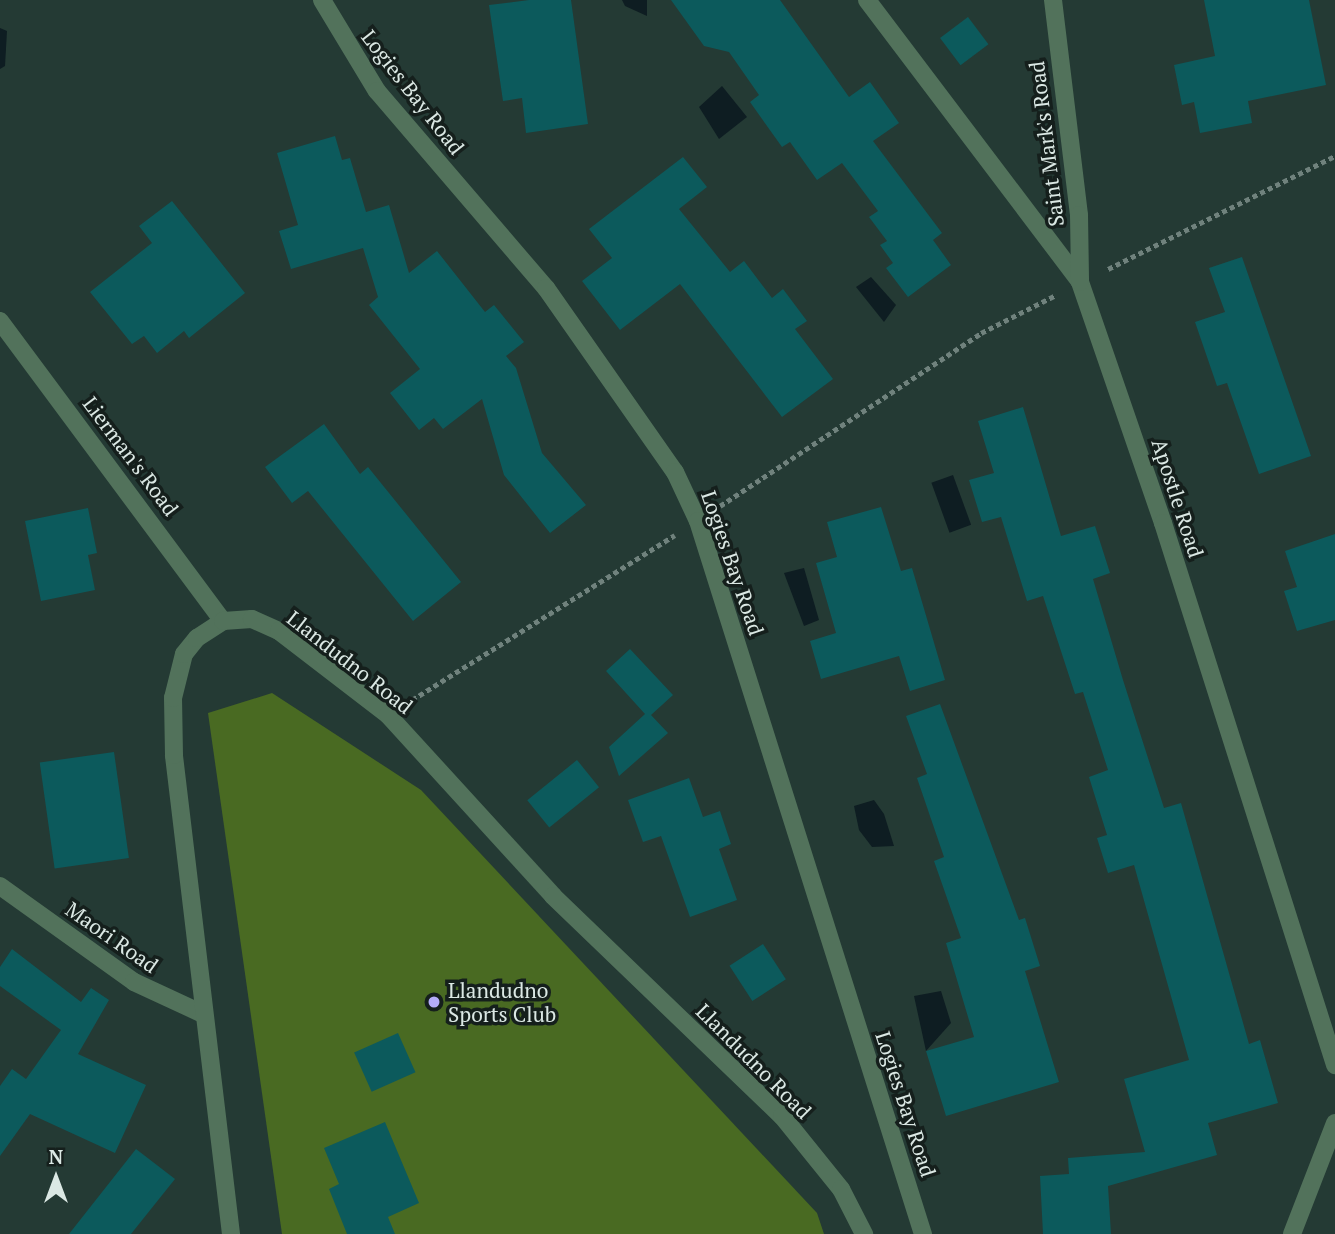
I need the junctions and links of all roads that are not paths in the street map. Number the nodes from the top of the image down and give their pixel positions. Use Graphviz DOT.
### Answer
graph roads {
  1 [pos="322,0"];
  2 [pos="867,0"];
  3 [pos="1053,0"];
  4 [pos="1080,282"];
  5 [pos="0,321"];
  6 [pos="223,621"];
  7 [pos="0,886"];
  8 [pos="204,1014"];
  9 [pos="1335,1065"];
  10 [pos="1335,1123"];
  11 [pos="230,1234"];
  12 [pos="864,1234"];
  13 [pos="923,1234"];
  14 [pos="1292,1234"];
  1 -- 13 [label="street, Logies Bay Road"];
  2 -- 4 [label="street, Apostle Road"];
  3 -- 4 [label="street, Saint Mark's Road"];
  4 -- 9 [label="street, Apostle Road"];
  5 -- 6 [label="street, Lierman's Road"];
  6 -- 8 [label="street"];
  6 -- 12 [label="street, Llandudno Road"];
  7 -- 8 [label="street, Maori Road"];
  8 -- 11 [label="street"];
  10 -- 14 [label="street"];
}
